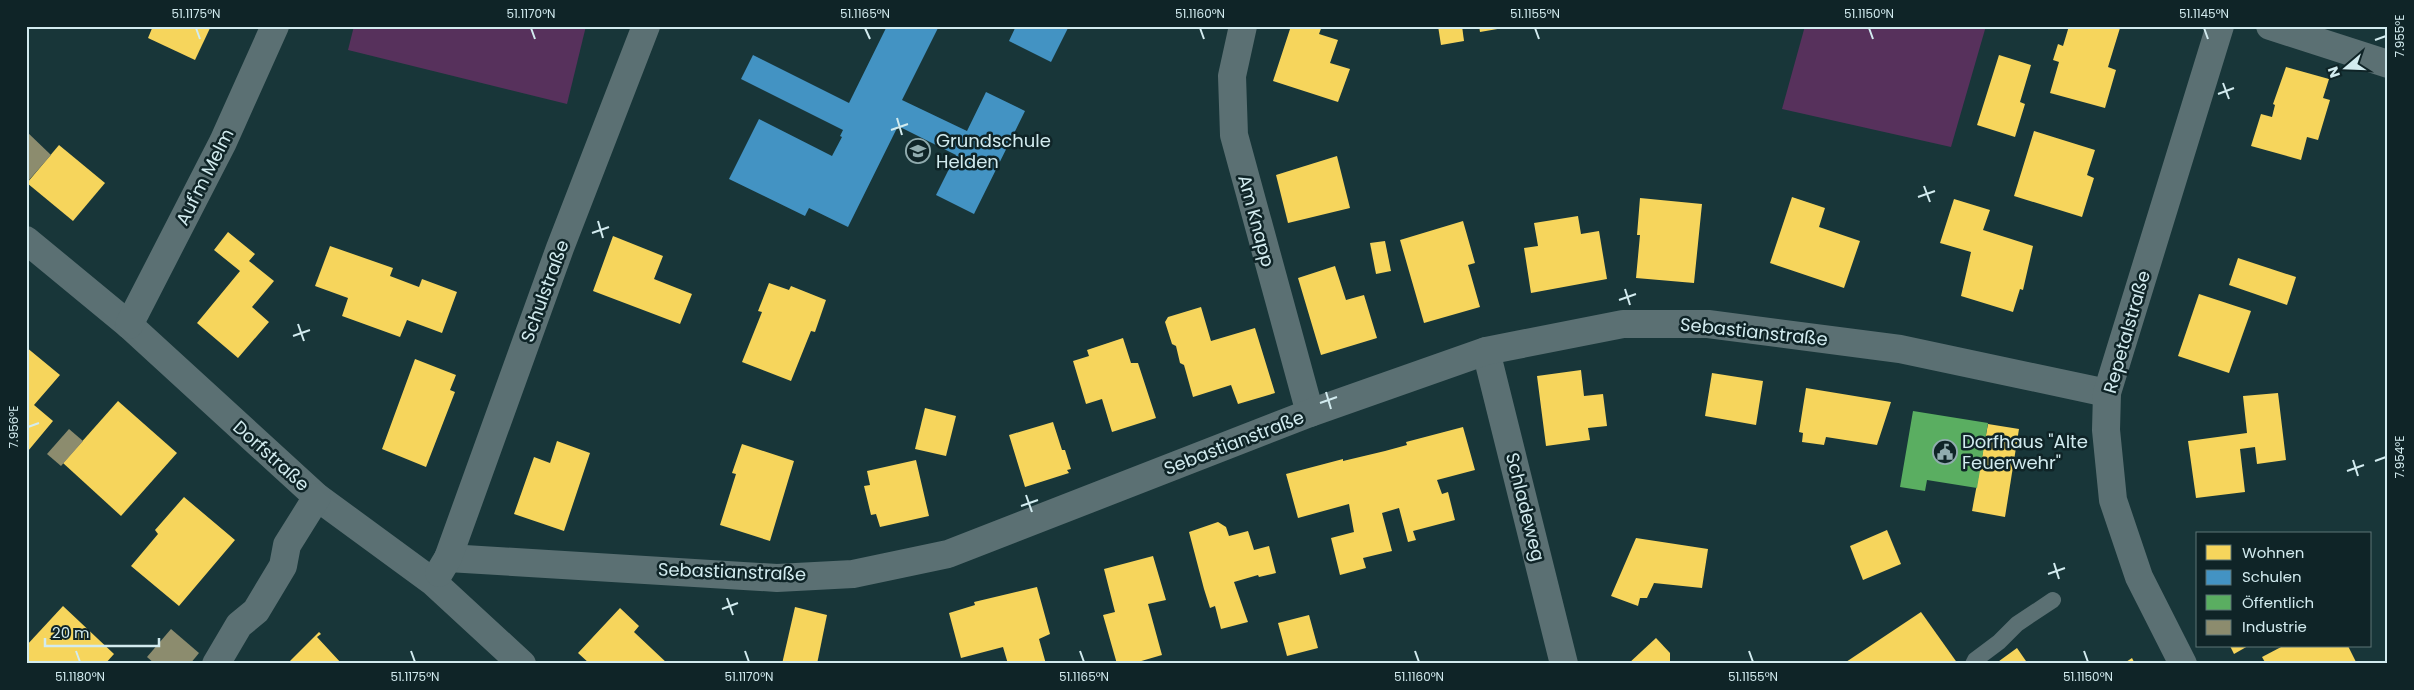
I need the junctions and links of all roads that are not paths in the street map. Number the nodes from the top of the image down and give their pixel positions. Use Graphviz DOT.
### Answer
graph roads {
  1 [pos="275,26"];
  2 [pos="646,26"];
  3 [pos="1243,26"];
  4 [pos="2220,26"];
  5 [pos="2270,26"];
  6 [pos="2388,64"];
  7 [pos="26,240"];
  8 [pos="129,325"];
  9 [pos="1486,351"];
  10 [pos="2107,393"];
  11 [pos="1310,414"];
  12 [pos="317,497"];
  13 [pos="448,558"];
  14 [pos="433,582"];
  15 [pos="2053,600"];
  16 [pos="216,664"];
  17 [pos="522,664"];
  18 [pos="1564,664"];
  19 [pos="1973,664"];
  20 [pos="2183,664"];
  1 -- 8 [label="street, Auf'm Melm"];
  2 -- 13 [label="street, Schulstraße"];
  3 -- 11 [label="street, Am Knapp"];
  4 -- 10 [label="street, Repetalstraße"];
  5 -- 6 [label="street"];
  7 -- 8 [label="street, Dorfstraße"];
  8 -- 12 [label="street, Dorfstraße"];
  9 -- 10 [label="street, Sebastianstraße"];
  9 -- 11 [label="street, Sebastianstraße"];
  9 -- 18 [label="street, Schladeweg"];
  10 -- 20 [label="street, Repetalstraße"];
  11 -- 13 [label="street, Sebastianstraße"];
  12 -- 14 [label="street, Dorfstraße"];
  12 -- 16 [label="street"];
  13 -- 14 [label="street"];
  14 -- 17 [label="street, Dorfstraße"];
  15 -- 19 [label="lane"];
}
